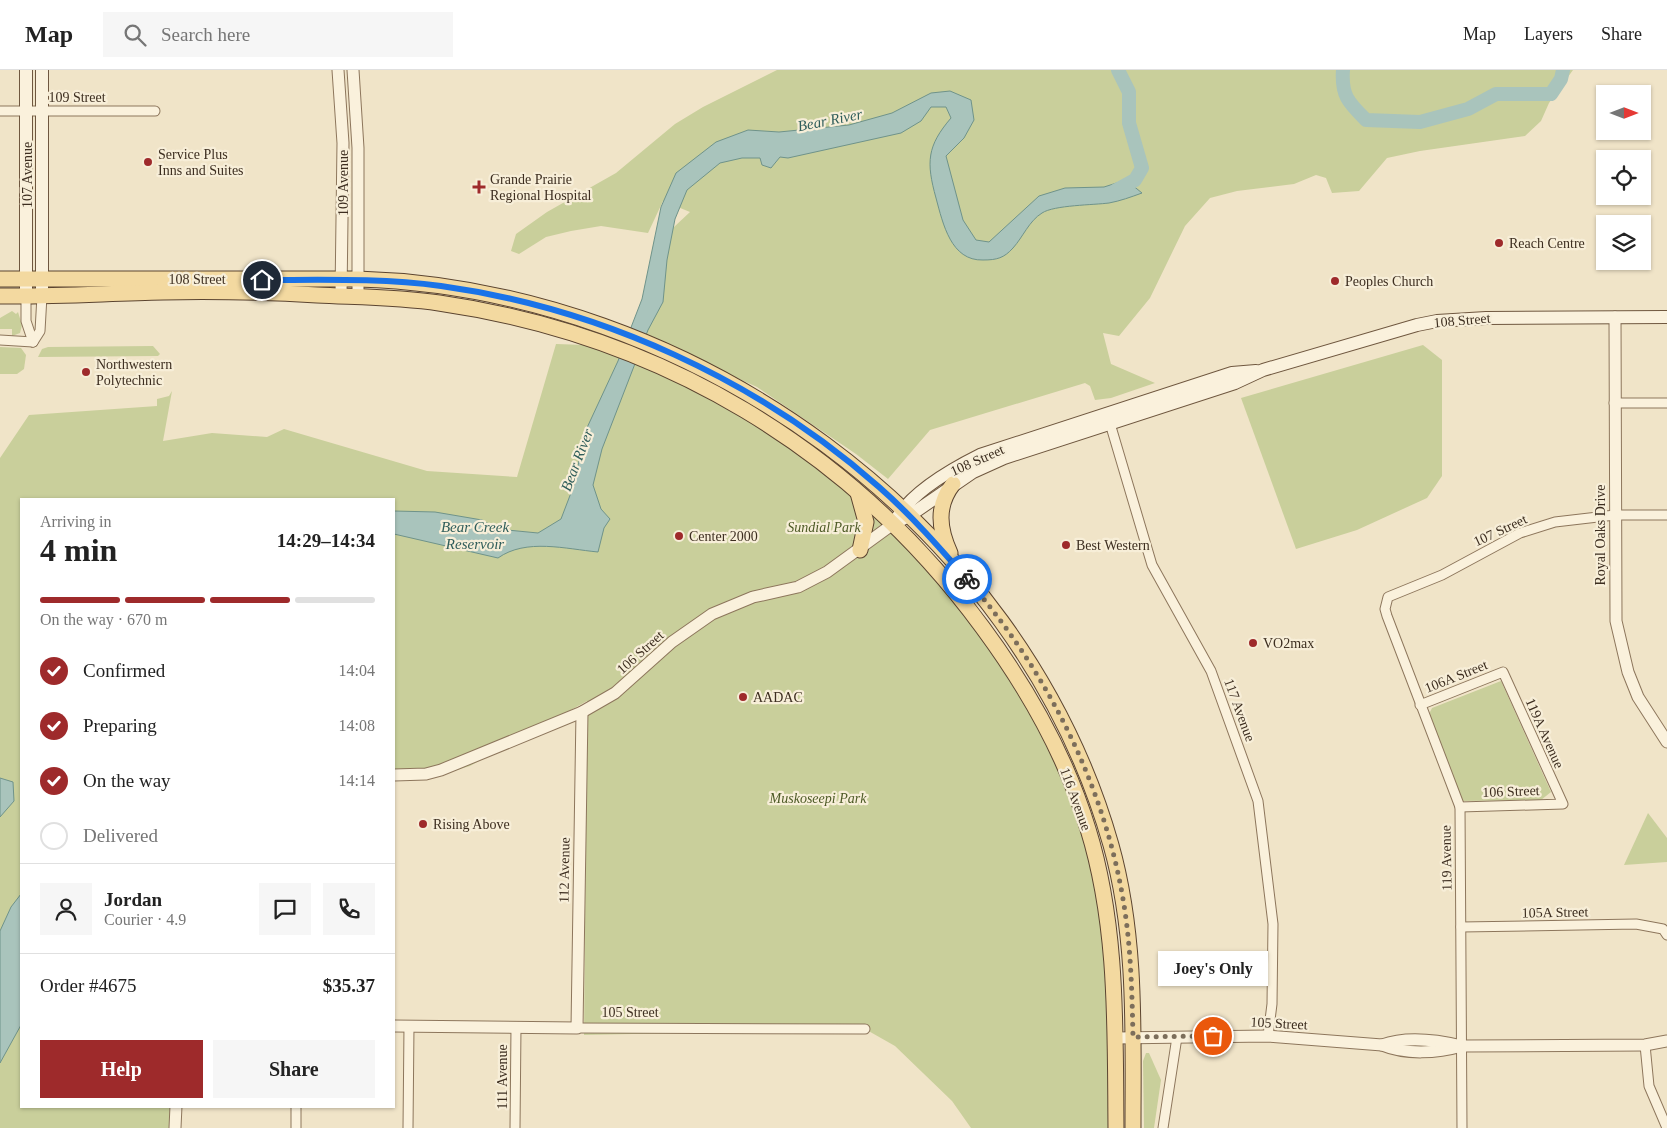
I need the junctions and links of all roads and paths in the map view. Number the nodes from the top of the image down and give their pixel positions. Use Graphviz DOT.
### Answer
graph roads {
  1 [pos="26,70"];
  2 [pos="42,70"];
  3 [pos="338,70"];
  4 [pos="353,70"];
  5 [pos="0,111"];
  6 [pos="42,111"];
  7 [pos="26,112"];
  8 [pos="155,112"];
  9 [pos="0,279"];
  10 [pos="26,279"];
  11 [pos="42,279"];
  12 [pos="342,280"];
  13 [pos="358,280"];
  14 [pos="341,295"];
  15 [pos="0,296"];
  16 [pos="26,296"];
  17 [pos="42,296"];
  18 [pos="358,296"];
  19 [pos="1614,317"];
  20 [pos="1667,317"];
  21 [pos="0,340"];
  22 [pos="33,342"];
  23 [pos="1667,402"];
  24 [pos="1614,403"];
  25 [pos="1108,418"];
  26 [pos="953,484"];
  27 [pos="857,489"];
  28 [pos="906,512"];
  29 [pos="1615,515"];
  30 [pos="1667,515"];
  31 [pos="893,524"];
  32 [pos="860,550"];
  33 [pos="956,565"];
  34 [pos="1386,601"];
  35 [pos="1502,672"];
  36 [pos="1420,705"];
  37 [pos="582,712"];
  38 [pos="1667,742"];
  39 [pos="395,775"];
  40 [pos="1562,804"];
  41 [pos="1460,807"];
  42 [pos="1461,927"];
  43 [pos="1667,934"];
  44 [pos="395,1026"];
  45 [pos="409,1026"];
  46 [pos="516,1027"];
  47 [pos="576,1028"];
  48 [pos="865,1029"];
  49 [pos="1268,1036"];
  50 [pos="1133,1037"];
  51 [pos="1176,1037"];
  52 [pos="1115,1038"];
  53 [pos="1667,1041"];
  54 [pos="1645,1045"];
  55 [pos="1462,1046"];
  56 [pos="176,1108"];
  57 [pos="296,1108"];
  58 [pos="175,1128"];
  59 [pos="296,1128"];
  60 [pos="408,1128"];
  61 [pos="515,1128"];
  62 [pos="1116,1128"];
  63 [pos="1134,1128"];
  64 [pos="1163,1128"];
  65 [pos="1462,1128"];
  66 [pos="1667,1128"];
  1 -- 7 [label="main road, 107 Avenue"];
  2 -- 6 [label="main road, 107 Avenue"];
  3 -- 12 [label="street, 109 Avenue"];
  4 -- 13 [label="street, 109 Avenue"];
  5 -- 7 [label="street, 109 Street"];
  6 -- 7 [label="street, 109 Street"];
  6 -- 8 [label="street, 109 Street"];
  6 -- 11 [label="main road, 107 Avenue"];
  7 -- 10 [label="main road, 107 Avenue"];
  9 -- 10 [label="main road, 108 Street"];
  10 -- 11 [label="main road, 108 Street"];
  10 -- 16 [label="main road, 107 Avenue"];
  11 -- 12 [label="main road, 108 Street"];
  11 -- 17 [label="main road, 107 Avenue"];
  12 -- 13 [label="main road, 108 Street"];
  12 -- 14 [label="street, 109 Avenue"];
  13 -- 18 [label="street, 109 Avenue"];
  13 -- 28 [label="main road, 108 Street"];
  14 -- 17 [label="main road, 108 Street"];
  14 -- 18 [label="main road, 108 Street"];
  15 -- 16 [label="main road, 108 Street"];
  16 -- 17 [label="main road, 108 Street"];
  16 -- 22 [label="street, 107 Avenue"];
  17 -- 22 [label="street"];
  18 -- 27 [label="main road, 108 Street"];
  19 -- 20 [label="main road, 108 Street"];
  19 -- 24 [label="street, Royal Oaks Drive"];
  19 -- 25 [label="main road, 108 Street"];
  21 -- 22 [label="street"];
  23 -- 24 [label="street"];
  24 -- 29 [label="street, Royal Oaks Drive"];
  25 -- 26 [label="main road, 108 Street"];
  25 -- 28 [label="main road, 108 Street"];
  25 -- 49 [label="street, 117 Avenue"];
  26 -- 28 [label="main road, 108 Street"];
  26 -- 33 [label="main road"];
  27 -- 31 [label="main road, 108 Street"];
  27 -- 32 [label="main road"];
  28 -- 31 [label="main road"];
  28 -- 33 [label="main road, 116 Avenue"];
  29 -- 30 [label="street, 107 Street"];
  29 -- 34 [label="street, 107 Street"];
  29 -- 38 [label="street, Royal Oaks Drive"];
  31 -- 32 [label="street, 106 Street"];
  31 -- 52 [label="main road, 116 Avenue"];
  32 -- 37 [label="street, 106 Street"];
  33 -- 50 [label="main road, 116 Avenue"];
  34 -- 36 [label="street, 119 Avenue"];
  35 -- 36 [label="street, 106A Street"];
  35 -- 40 [label="street, 119A Avenue"];
  36 -- 41 [label="street, 119 Avenue"];
  37 -- 39 [label="street, 106 Street"];
  37 -- 47 [label="street, 112 Avenue"];
  40 -- 41 [label="street, 106 Street"];
  41 -- 42 [label="street, 119 Avenue"];
  42 -- 43 [label="street, 105A Street"];
  42 -- 55 [label="street, 119 Avenue"];
  44 -- 45 [label="street, 105 Street"];
  45 -- 46 [label="street, 105 Street"];
  45 -- 60 [label="street"];
  46 -- 47 [label="street, 105 Street"];
  46 -- 61 [label="street, 111 Avenue"];
  47 -- 48 [label="street, 105 Street"];
  49 -- 51 [label="street, 105 Street"];
  49 -- 55 [label="street, 105 Street"];
  50 -- 51 [label="street, 105 Street"];
  50 -- 52 [label="street, 105 Street"];
  50 -- 63 [label="main road, 116 Avenue"];
  51 -- 64 [label="street"];
  52 -- 62 [label="main road, 116 Avenue"];
  53 -- 54 [label="street, 105 Street"];
  54 -- 55 [label="street, 105 Street"];
  54 -- 66 [label="street"];
  55 -- 65 [label="street, 119 Avenue"];
  56 -- 58 [label="street"];
  57 -- 59 [label="street"];
}
